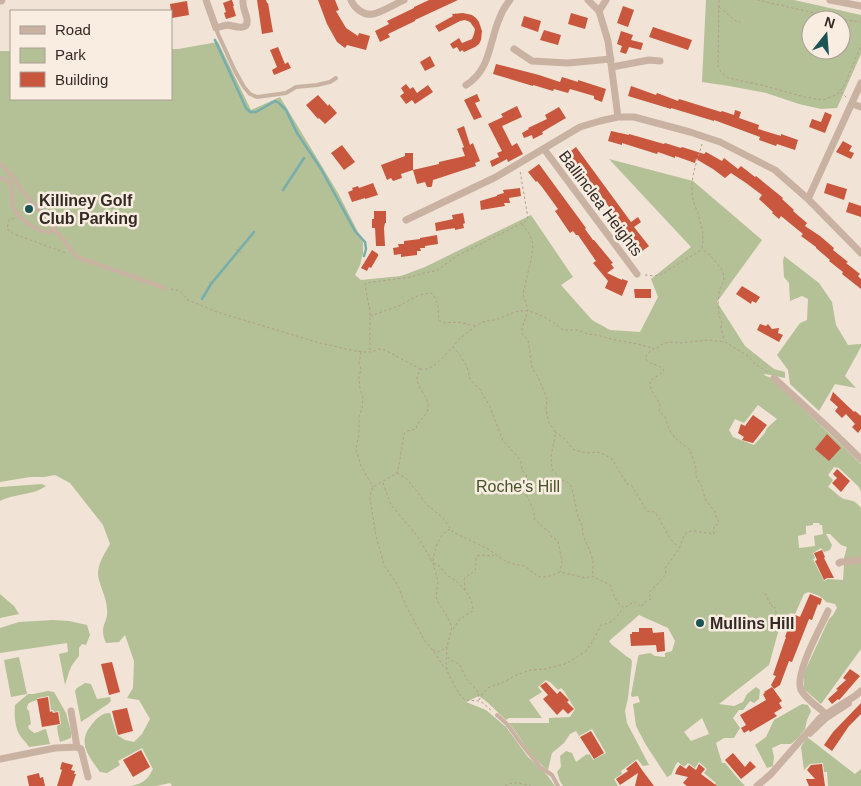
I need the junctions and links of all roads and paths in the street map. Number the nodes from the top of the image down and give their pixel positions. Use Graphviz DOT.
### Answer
graph roads {
  1 [pos="206,0"];
  2 [pos="243,0"];
  3 [pos="350,0"];
  4 [pos="404,0"];
  5 [pos="510,0"];
  6 [pos="588,0"];
  7 [pos="606,0"];
  8 [pos="718,0"];
  9 [pos="757,0"];
  10 [pos="830,0"];
  11 [pos="861,6"];
  12 [pos="718,7"];
  13 [pos="598,11"];
  14 [pos="740,22"];
  15 [pos="861,22"];
  16 [pos="216,28"];
  17 [pos="861,45"];
  18 [pos="514,49"];
  19 [pos="611,59"];
  20 [pos="660,61"];
  21 [pos="612,68"];
  22 [pos="336,78"];
  23 [pos="861,83"];
  24 [pos="466,85"];
  25 [pos="852,104"];
  26 [pos="861,107"];
  27 [pos="618,117"];
  28 [pos="704,136"];
  29 [pos="544,149"];
  30 [pos="518,163"];
  31 [pos="0,164"];
  32 [pos="12,175"];
  33 [pos="0,178"];
  34 [pos="7,181"];
  35 [pos="808,199"];
  36 [pos="19,215"];
  37 [pos="406,220"];
  38 [pos="522,224"];
  39 [pos="56,230"];
  40 [pos="236,249"];
  41 [pos="702,250"];
  42 [pos="241,252"];
  43 [pos="861,253"];
  44 [pos="77,257"];
  45 [pos="637,274"];
  46 [pos="209,282"];
  47 [pos="213,285"];
  48 [pos="165,288"];
  49 [pos="528,310"];
  50 [pos="370,316"];
  51 [pos="476,326"];
  52 [pos="725,342"];
  53 [pos="453,347"];
  54 [pos="652,349"];
  55 [pos="361,352"];
  56 [pos="370,352"];
  57 [pos="420,369"];
  58 [pos="774,378"];
  59 [pos="555,431"];
  60 [pos="861,459"];
  61 [pos="397,473"];
  62 [pos="382,482"];
  63 [pos="373,487"];
  64 [pos="451,529"];
  65 [pos="679,548"];
  66 [pos="494,555"];
  67 [pos="861,560"];
  68 [pos="433,563"];
  69 [pos="839,563"];
  70 [pos="560,572"];
  71 [pos="592,576"];
  72 [pos="465,592"];
  73 [pos="766,593"];
  74 [pos="624,608"];
  75 [pos="828,611"];
  76 [pos="784,626"];
  77 [pos="451,632"];
  78 [pos="448,645"];
  79 [pos="430,648"];
  80 [pos="447,655"];
  81 [pos="446,668"];
  82 [pos="861,691"];
  83 [pos="850,699"];
  84 [pos="478,701"];
  85 [pos="71,711"];
  86 [pos="826,714"];
  87 [pos="497,715"];
  88 [pos="810,735"];
  89 [pos="77,747"];
  90 [pos="0,759"];
  91 [pos="88,777"];
  92 [pos="505,786"];
  93 [pos="531,786"];
  94 [pos="558,786"];
  95 [pos="757,786"];
  1 -- 16 [label="street"];
  2 -- 16 [label="street"];
  3 -- 4 [label="street"];
  5 -- 24 [label="street"];
  6 -- 13 [label="street"];
  7 -- 13 [label="street"];
  8 -- 12 [label="path"];
  9 -- 15 [label="path"];
  10 -- 11 [label="street"];
  12 -- 14 [label="path"];
  12 -- 17 [label="path"];
  13 -- 19 [label="street"];
  16 -- 22 [label="lane"];
  18 -- 19 [label="street"];
  19 -- 21 [label="street"];
  20 -- 21 [label="street"];
  21 -- 27 [label="street"];
  23 -- 25 [label="street"];
  25 -- 26 [label="street"];
  25 -- 35 [label="street"];
  27 -- 28 [label="street, Ballinclea Heights"];
  27 -- 29 [label="street, Ballinclea Heights"];
  28 -- 35 [label="street, Ballinclea Heights"];
  28 -- 41 [label="path"];
  29 -- 30 [label="street, Ballinclea Heights"];
  29 -- 45 [label="street, Ballinclea Heights"];
  30 -- 37 [label="street, Ballinclea Heights"];
  30 -- 38 [label="path"];
  31 -- 32 [label="lane"];
  32 -- 34 [label="lane"];
  32 -- 39 [label="lane"];
  33 -- 34 [label="lane"];
  34 -- 36 [label="lane"];
  35 -- 43 [label="street, Ballinclea Heights"];
  36 -- 39 [label="lane"];
  36 -- 44 [label="path"];
  38 -- 49 [label="path"];
  38 -- 50 [label="path"];
  39 -- 44 [label="lane"];
  40 -- 42 [label="path"];
  41 -- 45 [label="path"];
  41 -- 52 [label="path"];
  44 -- 48 [label="lane"];
  46 -- 47 [label="path"];
  48 -- 55 [label="path"];
  49 -- 51 [label="path"];
  49 -- 54 [label="path"];
  49 -- 59 [label="path"];
  50 -- 51 [label="path"];
  50 -- 56 [label="path"];
  51 -- 53 [label="path"];
  52 -- 54 [label="path"];
  52 -- 58 [label="path"];
  53 -- 57 [label="path"];
  53 -- 70 [label="path"];
  54 -- 65 [label="path"];
  55 -- 56 [label="path"];
  55 -- 63 [label="path"];
  56 -- 57 [label="path"];
  57 -- 61 [label="path"];
  58 -- 60 [label="street"];
  59 -- 65 [label="path"];
  59 -- 71 [label="path"];
  61 -- 62 [label="path"];
  61 -- 64 [label="path"];
  62 -- 63 [label="path"];
  62 -- 68 [label="path"];
  63 -- 79 [label="path"];
  64 -- 66 [label="path"];
  64 -- 68 [label="path"];
  65 -- 74 [label="path"];
  66 -- 70 [label="path"];
  66 -- 72 [label="path"];
  67 -- 69 [label="street"];
  68 -- 72 [label="path"];
  68 -- 77 [label="path"];
  70 -- 71 [label="path"];
  71 -- 74 [label="path"];
  72 -- 77 [label="path"];
  73 -- 76 [label="path"];
  74 -- 84 [label="path"];
  75 -- 86 [label="street"];
  77 -- 78 [label="path"];
  78 -- 79 [label="path"];
  78 -- 80 [label="path"];
  79 -- 81 [label="path"];
  80 -- 81 [label="path"];
  80 -- 84 [label="path"];
  81 -- 84 [label="path"];
  82 -- 83 [label="street"];
  83 -- 86 [label="street"];
  83 -- 88 [label="lane"];
  84 -- 87 [label="path"];
  85 -- 89 [label="street"];
  86 -- 95 [label="street"];
  87 -- 94 [label="lane"];
  89 -- 90 [label="street"];
  89 -- 91 [label="street"];
  92 -- 93 [label="path"];
}
